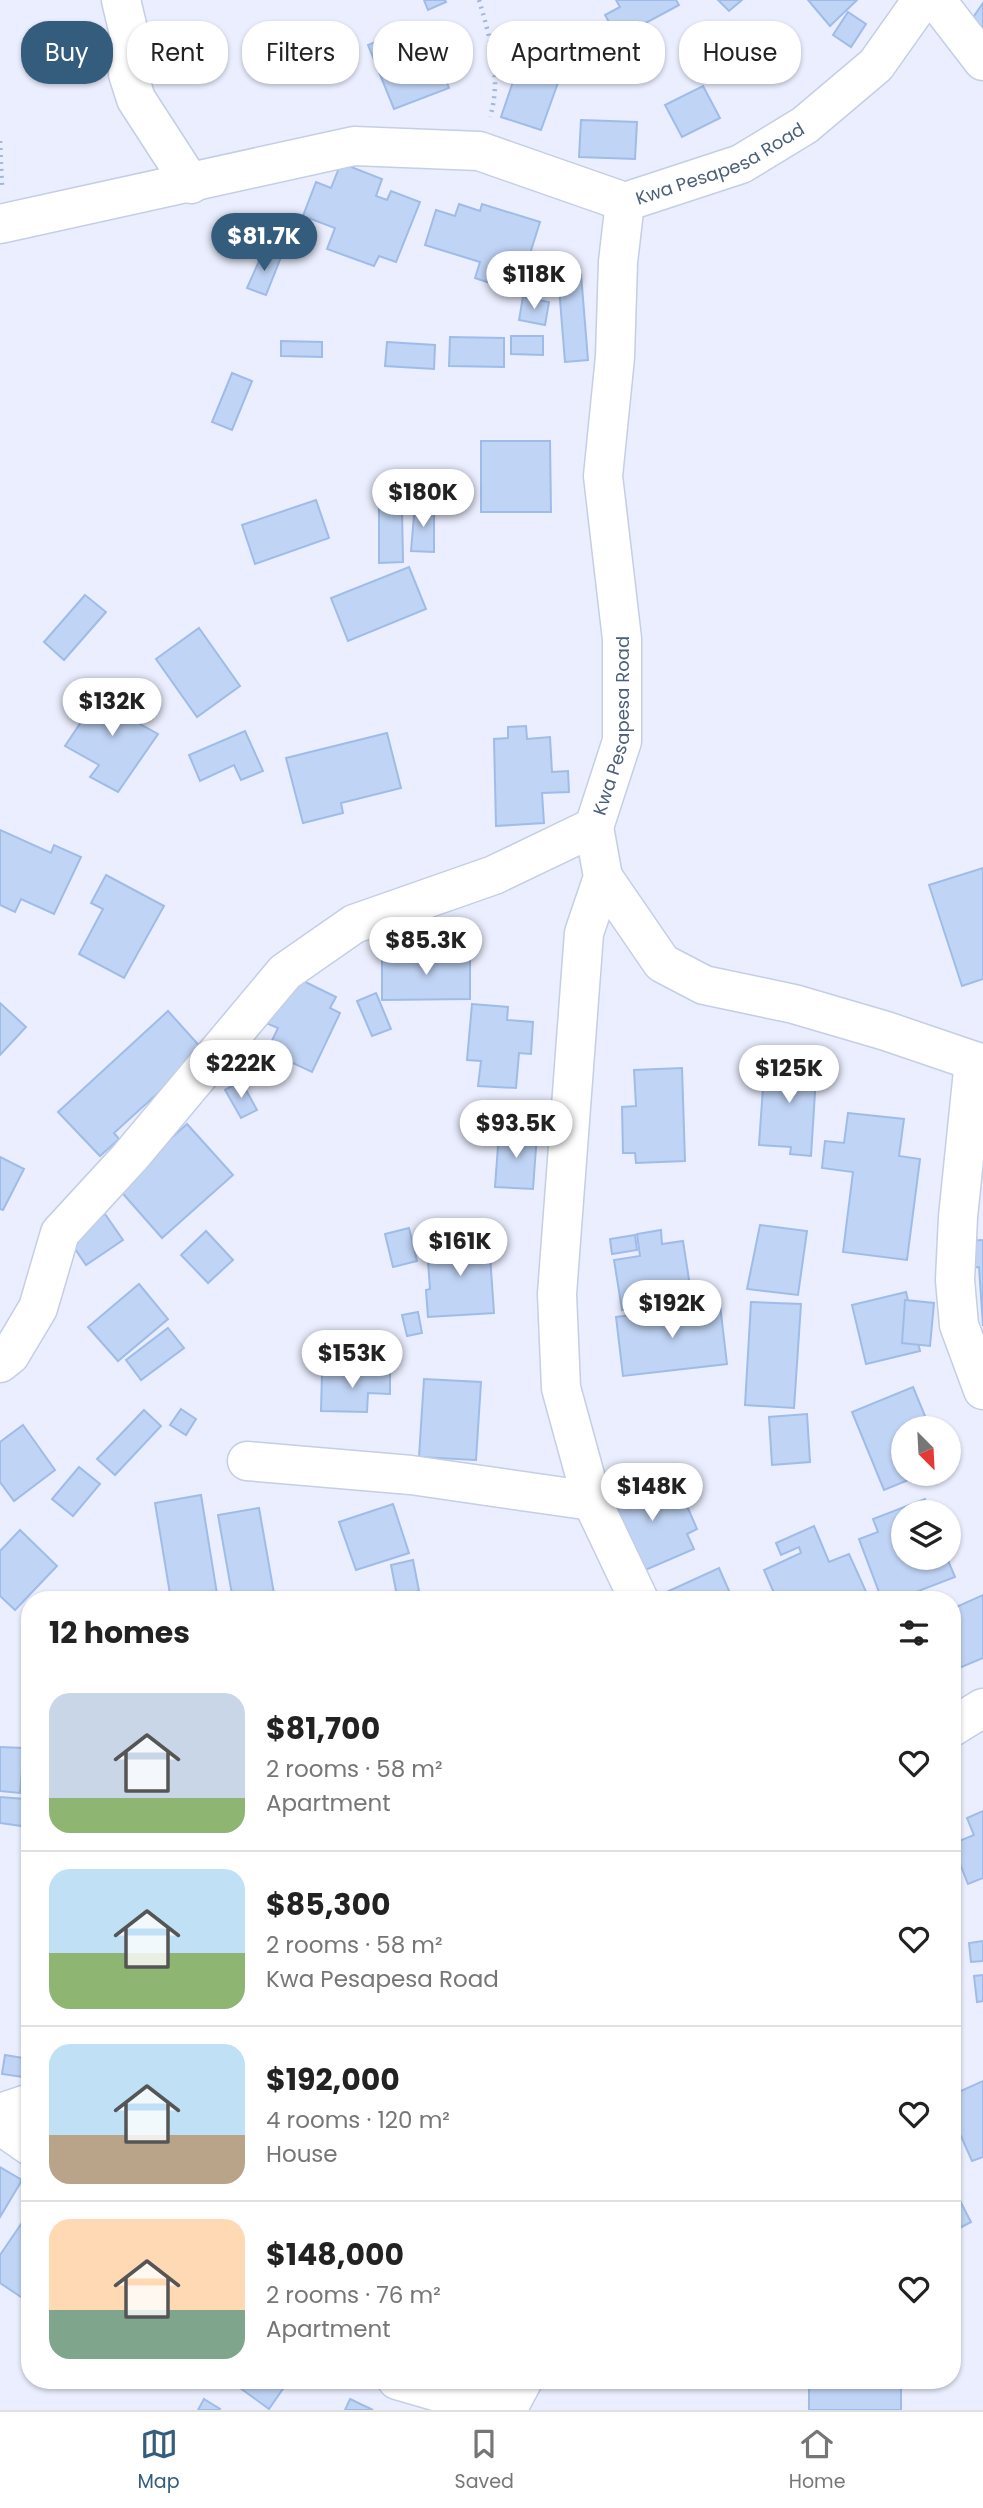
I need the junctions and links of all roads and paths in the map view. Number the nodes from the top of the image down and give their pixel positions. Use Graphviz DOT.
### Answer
graph roads {
  1 [pos="121,0"];
  2 [pos="480,0"];
  3 [pos="922,0"];
  4 [pos="936,0"];
  5 [pos="983,61"];
  6 [pos="479,151"];
  7 [pos="191,184"];
  8 [pos="625,202"];
  9 [pos="0,224"];
  10 [pos="594,827"];
  11 [pos="603,877"];
  12 [pos="978,1063"];
  13 [pos="0,1363"];
  14 [pos="983,1390"];
  15 [pos="247,1461"];
  16 [pos="592,1501"];
  17 [pos="635,1591"];
  18 [pos="983,1708"];
  19 [pos="961,1721"];
  20 [pos="21,2106"];
  21 [pos="0,2113"];
  22 [pos="0,2125"];
  23 [pos="21,2140"];
  24 [pos="428,2389"];
  25 [pos="518,2389"];
  26 [pos="500,2410"];
  27 [pos="507,2410"];
  1 -- 7 [label="street"];
  2 -- 6 [label="path"];
  3 -- 8 [label="street, Kwa Pesapesa Road"];
  4 -- 5 [label="street"];
  6 -- 7 [label="street"];
  6 -- 8 [label="street"];
  7 -- 9 [label="street"];
  8 -- 10 [label="street, Kwa Pesapesa Road"];
  10 -- 11 [label="street"];
  10 -- 13 [label="street, Kwa Pesapesa Road"];
  11 -- 12 [label="street"];
  11 -- 16 [label="street"];
  12 -- 14 [label="street"];
  15 -- 16 [label="street"];
  16 -- 17 [label="street"];
  18 -- 19 [label="street"];
  20 -- 21 [label="street"];
  22 -- 23 [label="street"];
  24 -- 26 [label="street"];
  25 -- 27 [label="street"];
}
